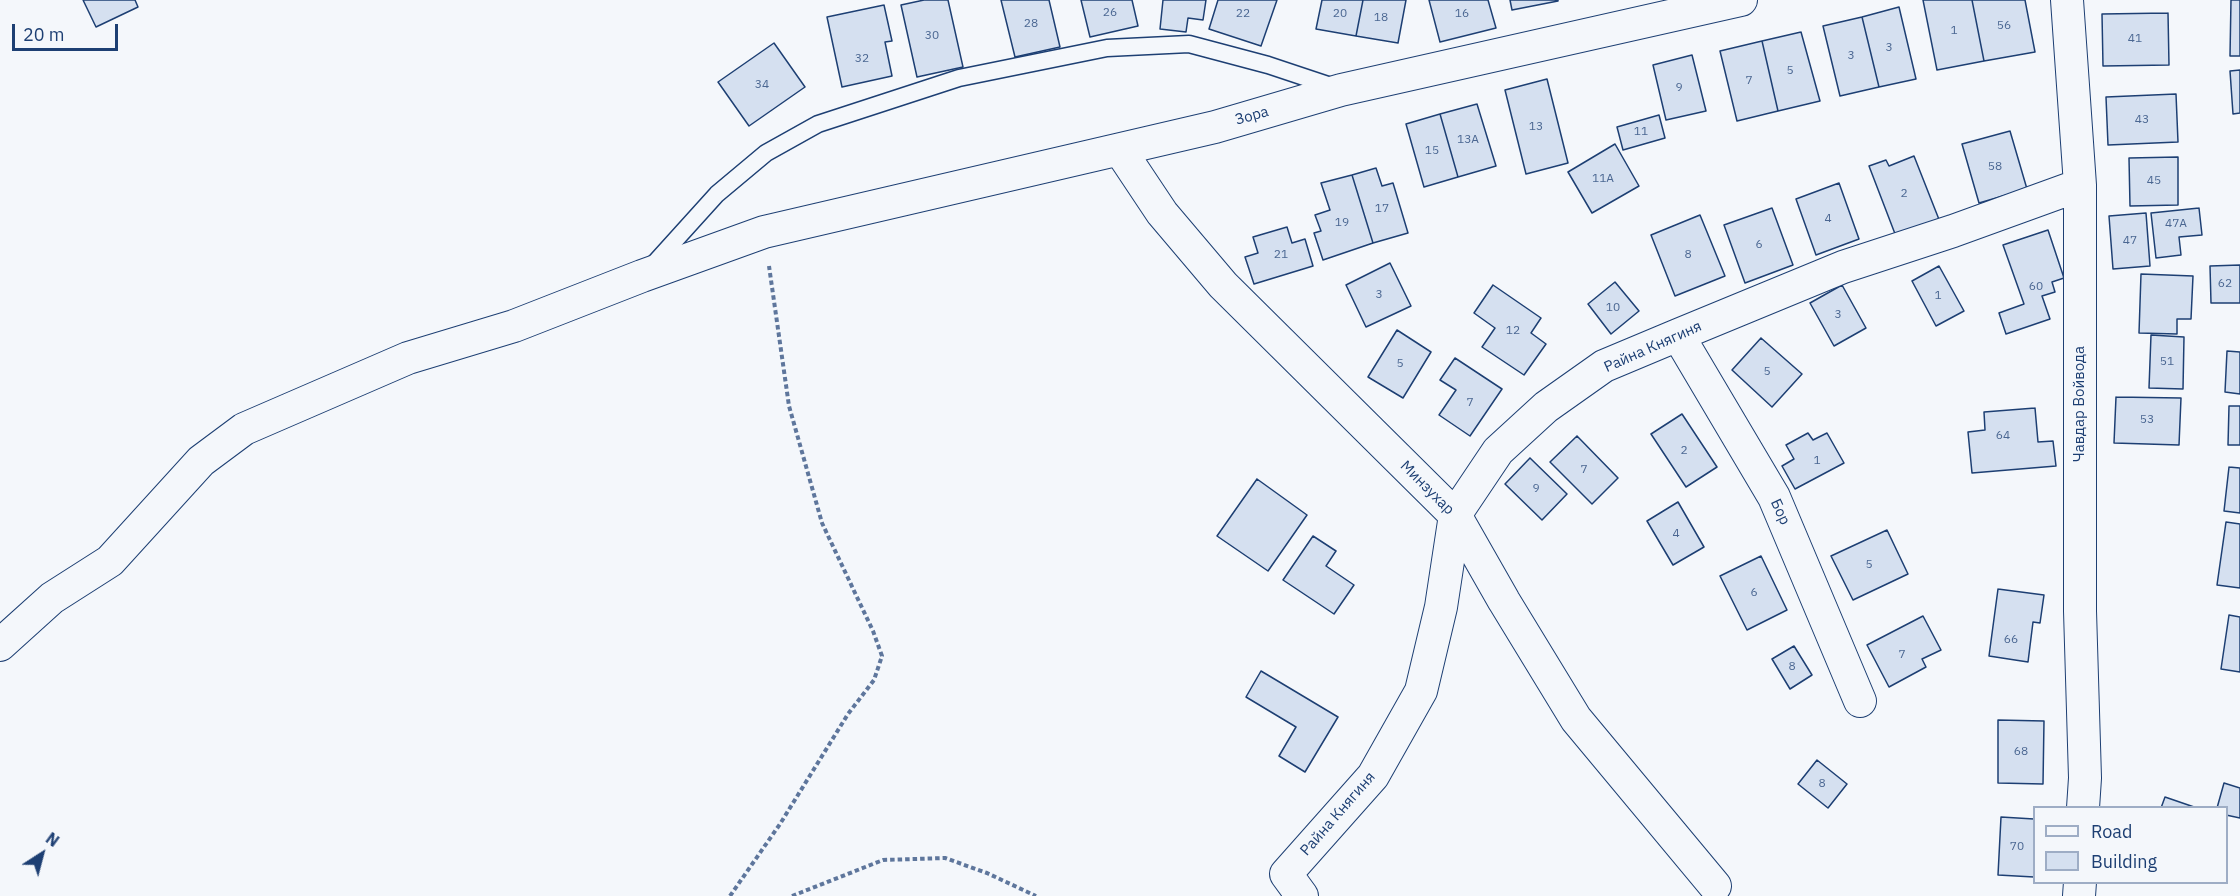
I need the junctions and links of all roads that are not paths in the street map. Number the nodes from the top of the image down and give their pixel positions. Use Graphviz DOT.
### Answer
graph roads {
  1 [pos="1740,0"];
  2 [pos="2067,0"];
  3 [pos="1341,90"];
  4 [pos="1120,150"];
  5 [pos="2080,185"];
  6 [pos="642,276"];
  7 [pos="1678,335"];
  8 [pos="1455,515"];
  9 [pos="0,645"];
  10 [pos="1860,700"];
  11 [pos="2083,806"];
  12 [pos="1294,885"];
  13 [pos="1716,886"];
  1 -- 3 [label="street, Зора"];
  2 -- 5 [label="street, Чавдар Войвода"];
  3 -- 4 [label="street, Зора"];
  3 -- 6 [label="lane"];
  4 -- 6 [label="street, Зора"];
  4 -- 8 [label="street, Минзухар"];
  5 -- 7 [label="street, Райна Княгиня"];
  5 -- 11 [label="street, Чавдар Войвода"];
  6 -- 9 [label="street, Зора"];
  7 -- 8 [label="street, Райна Княгиня"];
  7 -- 10 [label="street, Бор"];
  8 -- 12 [label="street, Райна Княгиня"];
  8 -- 13 [label="street, Минзухар"];
}
